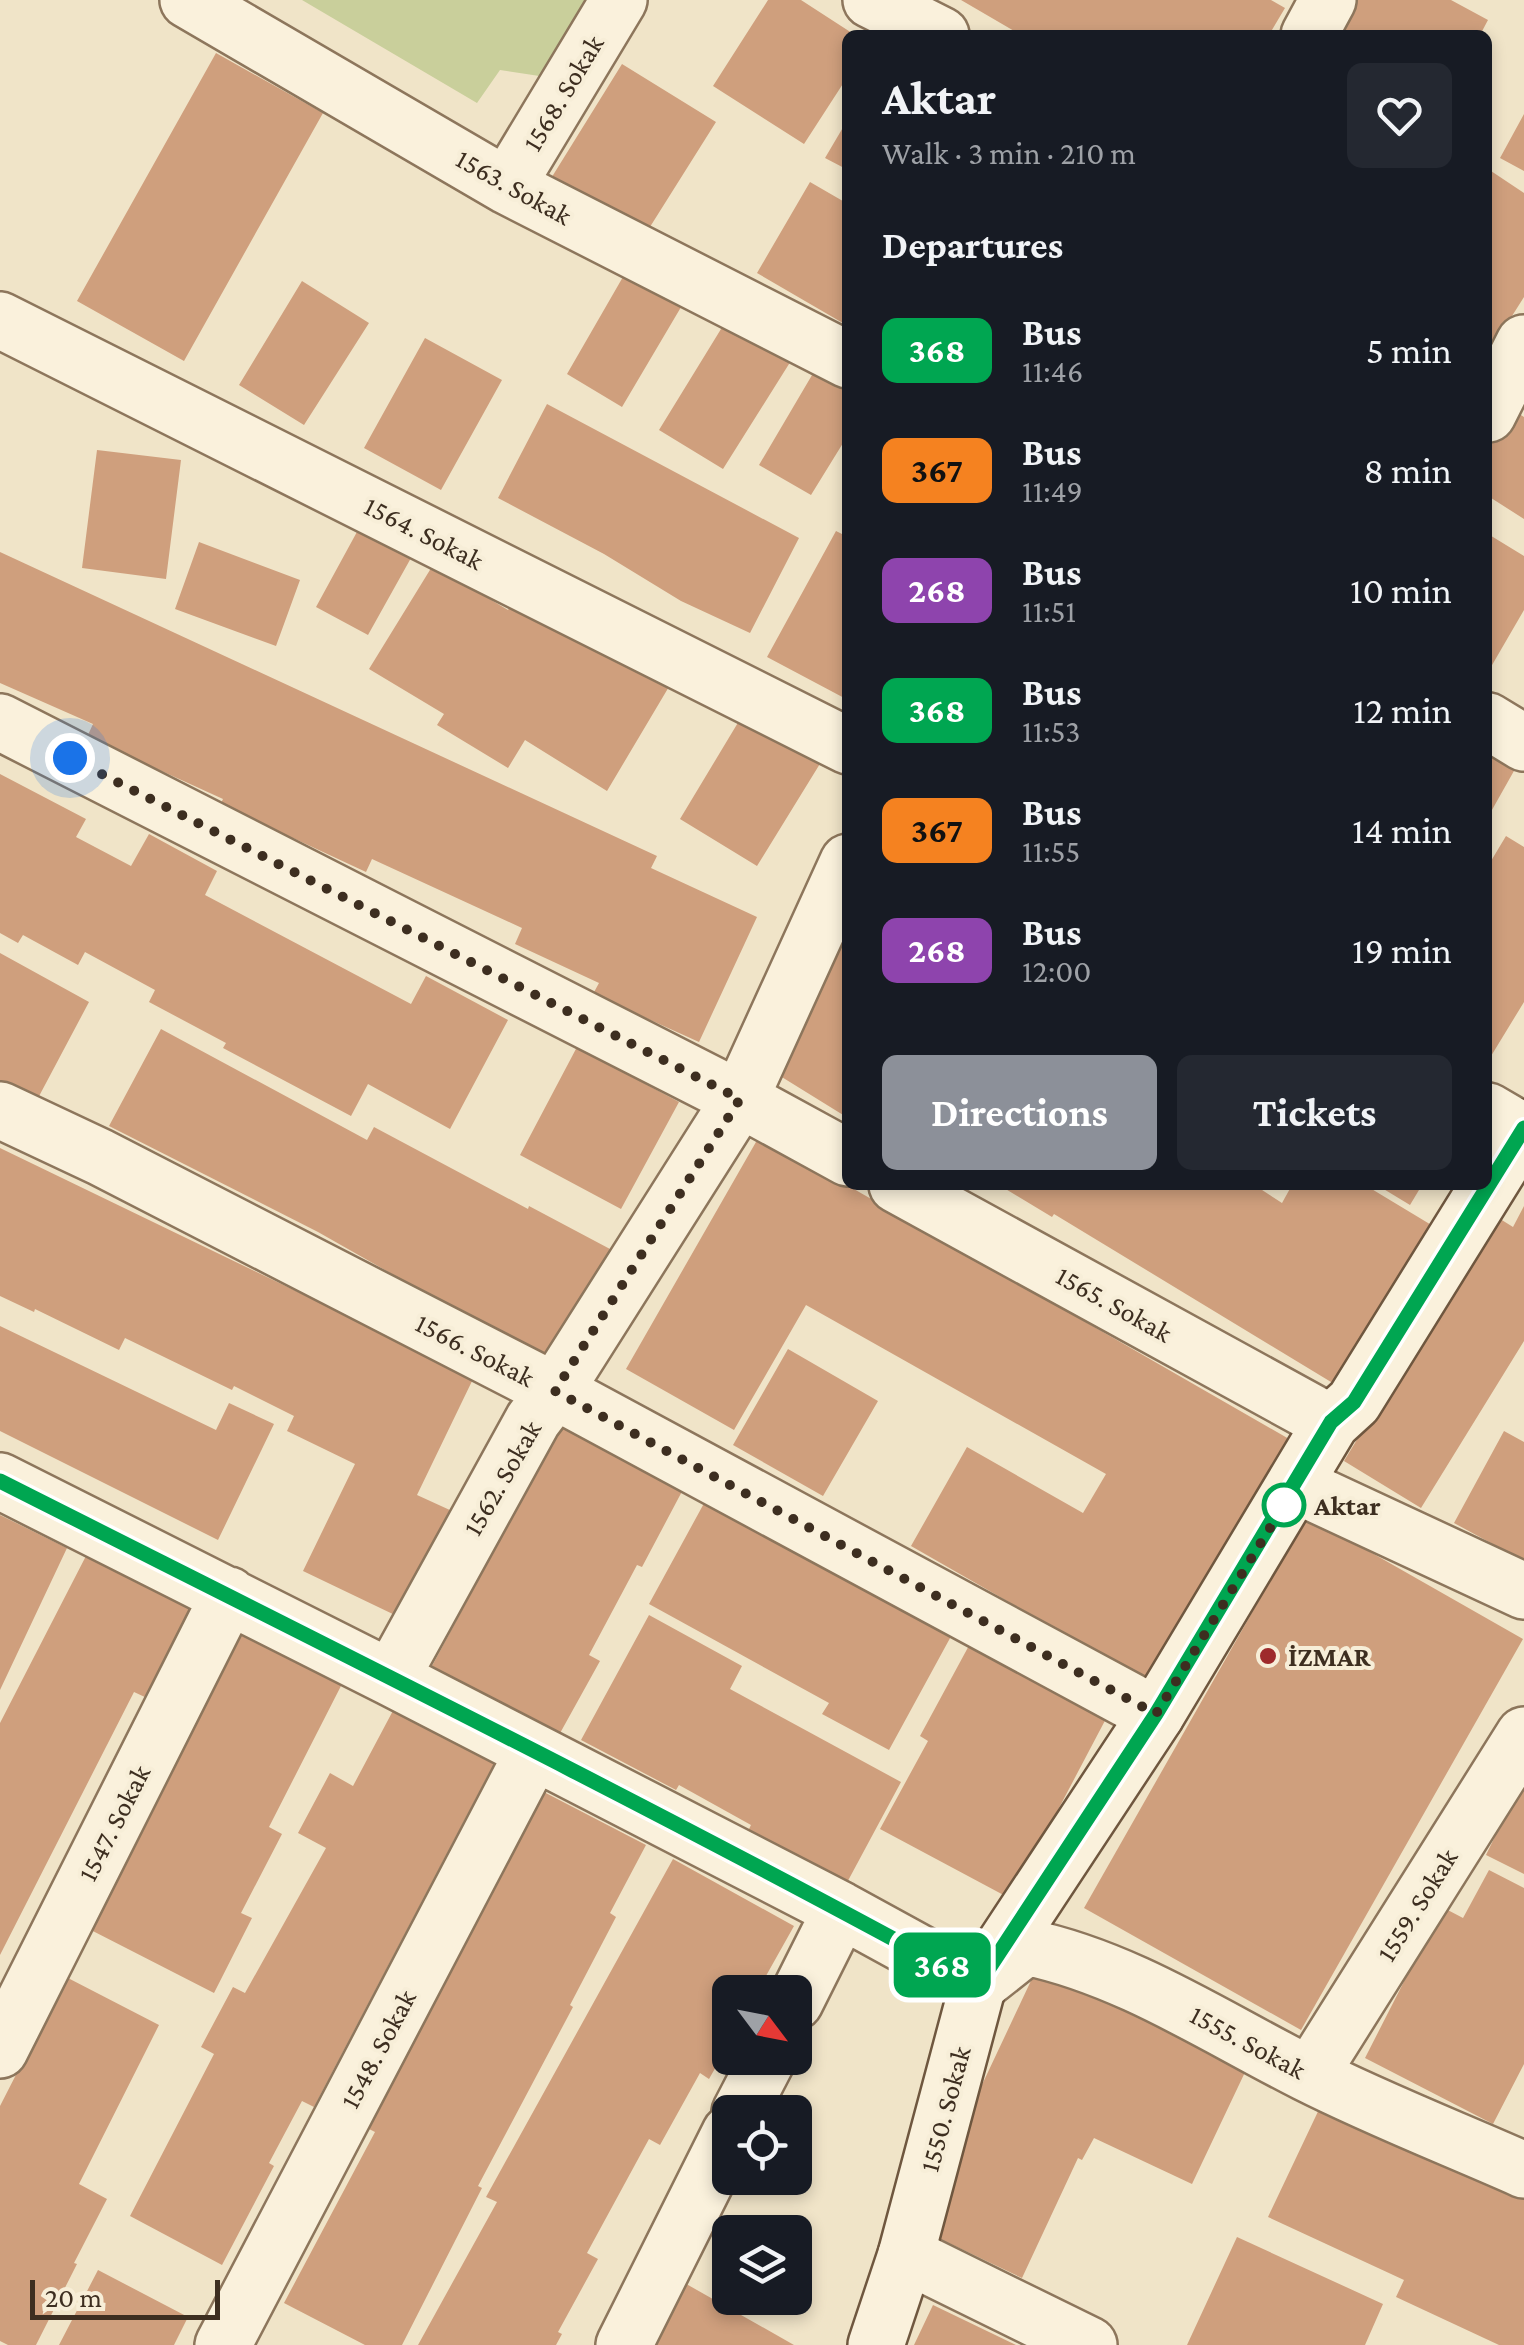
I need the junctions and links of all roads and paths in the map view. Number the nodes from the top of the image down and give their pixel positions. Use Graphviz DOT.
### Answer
graph roads {
  1 [pos="188,0"];
  2 [pos="619,0"];
  3 [pos="870,0"];
  4 [pos="1328,0"];
  5 [pos="931,30"];
  6 [pos="1312,30"];
  7 [pos="506,186"];
  8 [pos="0,320"];
  9 [pos="1524,343"];
  10 [pos="842,357"];
  11 [pos="1492,406"];
  12 [pos="0,722"];
  13 [pos="1492,723"];
  14 [pos="1524,742"];
  15 [pos="842,743"];
  16 [pos="842,875"];
  17 [pos="740,1099"];
  18 [pos="0,1110"];
  19 [pos="1511,1123"];
  20 [pos="842,1155"];
  21 [pos="1492,1157"];
  22 [pos="906,1190"];
  23 [pos="1473,1190"];
  24 [pos="555,1391"];
  25 [pos="1331,1422"];
  26 [pos="0,1481"];
  27 [pos="1296,1486"];
  28 [pos="1524,1591"];
  29 [pos="228,1595"];
  30 [pos="391,1678"];
  31 [pos="1156,1714"];
  32 [pos="1524,1735"];
  33 [pos="533,1753"];
  34 [pos="841,1910"];
  35 [pos="808,1975"];
  36 [pos="978,1985"];
  37 [pos="0,2050"];
  38 [pos="1310,2075"];
  39 [pos="712,2169"];
  40 [pos="1524,2170"];
  41 [pos="906,2255"];
  42 [pos="223,2345"];
  43 [pos="624,2345"];
  44 [pos="876,2345"];
  45 [pos="1089,2345"];
  1 -- 7 [label="street, 1563. Sokak"];
  2 -- 7 [label="street, 1568. Sokak"];
  3 -- 5 [label="street"];
  4 -- 6 [label="street"];
  7 -- 10 [label="street, 1563. Sokak"];
  8 -- 15 [label="street, 1564. Sokak"];
  9 -- 11 [label="street"];
  12 -- 17 [label="street"];
  13 -- 14 [label="street"];
  16 -- 17 [label="street, 1562. Sokak"];
  17 -- 20 [label="street"];
  17 -- 24 [label="street, 1562. Sokak"];
  18 -- 24 [label="street, 1566. Sokak"];
  19 -- 21 [label="street, 1550. Sokak"];
  22 -- 25 [label="street, 1565. Sokak"];
  23 -- 25 [label="street, 1550. Sokak"];
  24 -- 30 [label="street, 1562. Sokak"];
  24 -- 31 [label="street, 1566. Sokak"];
  25 -- 27 [label="street, 1550. Sokak"];
  26 -- 29 [label="street"];
  27 -- 28 [label="street"];
  27 -- 31 [label="street, 1550. Sokak"];
  29 -- 30 [label="street"];
  29 -- 37 [label="street, 1547. Sokak"];
  30 -- 33 [label="street"];
  31 -- 36 [label="street, 1550. Sokak"];
  32 -- 38 [label="street, 1559. Sokak"];
  33 -- 34 [label="street"];
  33 -- 42 [label="street, 1548. Sokak"];
  34 -- 35 [label="street"];
  34 -- 36 [label="street"];
  36 -- 38 [label="street, 1555. Sokak"];
  36 -- 41 [label="street, 1550. Sokak"];
  38 -- 40 [label="street, 1555. Sokak"];
  39 -- 43 [label="street"];
  41 -- 44 [label="street, 1550. Sokak"];
  41 -- 45 [label="street"];
}
